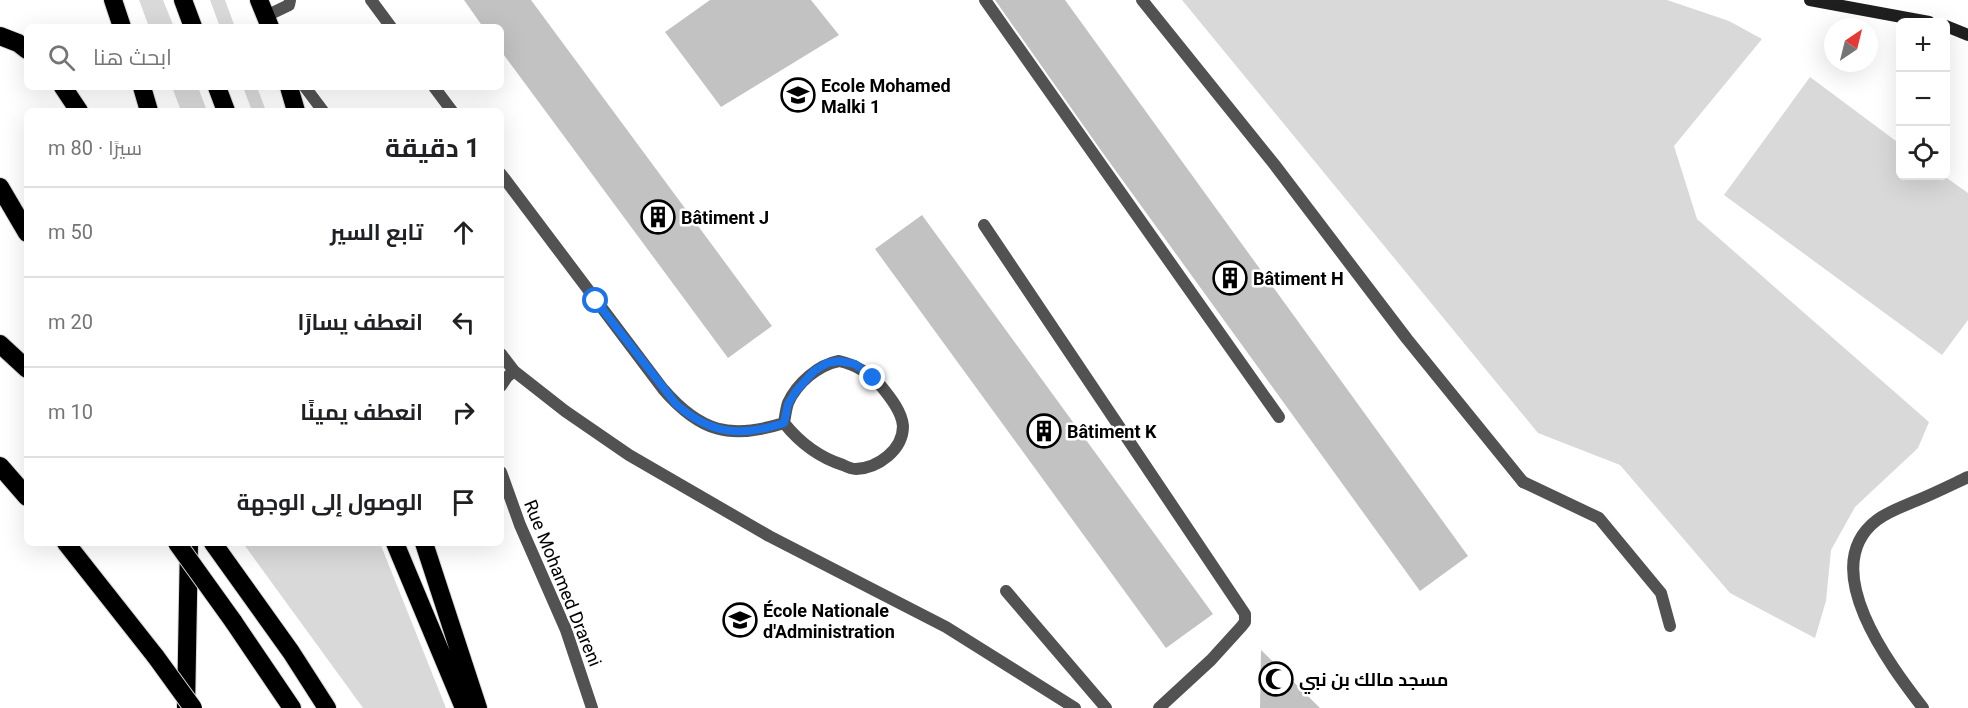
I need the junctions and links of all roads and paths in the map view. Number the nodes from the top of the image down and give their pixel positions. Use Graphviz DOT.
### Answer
graph roads {
  1 [pos="113,0"];
  2 [pos="183,0"];
  3 [pos="290,0"];
  4 [pos="371,0"];
  5 [pos="986,0"];
  6 [pos="1142,0"];
  7 [pos="1810,0"];
  8 [pos="265,14"];
  9 [pos="1907,18"];
  10 [pos="121,24"];
  11 [pos="192,24"];
  12 [pos="389,24"];
  13 [pos="1950,28"];
  14 [pos="1968,35"];
  15 [pos="0,36"];
  16 [pos="24,48"];
  17 [pos="65,90"];
  18 [pos="143,90"];
  19 [pos="218,90"];
  20 [pos="290,90"];
  21 [pos="306,90"];
  22 [pos="436,90"];
  23 [pos="77,108"];
  24 [pos="148,108"];
  25 [pos="225,108"];
  26 [pos="295,108"];
  27 [pos="321,108"];
  28 [pos="450,108"];
  29 [pos="504,178"];
  30 [pos="0,187"];
  31 [pos="984,225"];
  32 [pos="24,228"];
  33 [pos="0,344"];
  34 [pos="504,358"];
  35 [pos="24,366"];
  36 [pos="514,371"];
  37 [pos="504,382"];
  38 [pos="1279,417"];
  39 [pos="784,423"];
  40 [pos="0,466"];
  41 [pos="1968,477"];
  42 [pos="504,480"];
  43 [pos="24,494"];
  44 [pos="68,546"];
  45 [pos="179,546"];
  46 [pos="189,546"];
  47 [pos="215,546"];
  48 [pos="396,546"];
  49 [pos="425,546"];
  50 [pos="1006,591"];
  51 [pos="1670,626"];
  52 [pos="186,708"];
  53 [pos="193,708"];
  54 [pos="292,708"];
  55 [pos="327,708"];
  56 [pos="464,708"];
  57 [pos="478,708"];
  58 [pos="592,708"];
  59 [pos="1076,708"];
  60 [pos="1107,708"];
  61 [pos="1159,708"];
  62 [pos="1923,708"];
  1 -- 10 [label="highway"];
  2 -- 11 [label="highway"];
  3 -- 8 [label="street"];
  4 -- 12 [label="street"];
  5 -- 38 [label="street"];
  6 -- 51 [label="street"];
  7 -- 9 [label="main road"];
  13 -- 14 [label="main road"];
  15 -- 16 [label="highway"];
  17 -- 23 [label="highway"];
  18 -- 24 [label="highway"];
  19 -- 25 [label="highway"];
  20 -- 26 [label="highway"];
  21 -- 27 [label="street"];
  22 -- 28 [label="street"];
  29 -- 39 [label="street"];
  30 -- 32 [label="highway"];
  31 -- 61 [label="street"];
  33 -- 35 [label="highway"];
  34 -- 36 [label="street"];
  36 -- 37 [label="street"];
  36 -- 59 [label="street"];
  39 -- 39 [label="street"];
  40 -- 43 [label="highway"];
  41 -- 62 [label="street"];
  42 -- 58 [label="street, Rue Mohamed Drareni"];
  44 -- 53 [label="highway, bridge"];
  45 -- 54 [label="highway, bridge"];
  46 -- 52 [label="highway"];
  47 -- 55 [label="highway"];
  48 -- 56 [label="highway"];
  49 -- 57 [label="highway"];
  50 -- 60 [label="street"];
}
